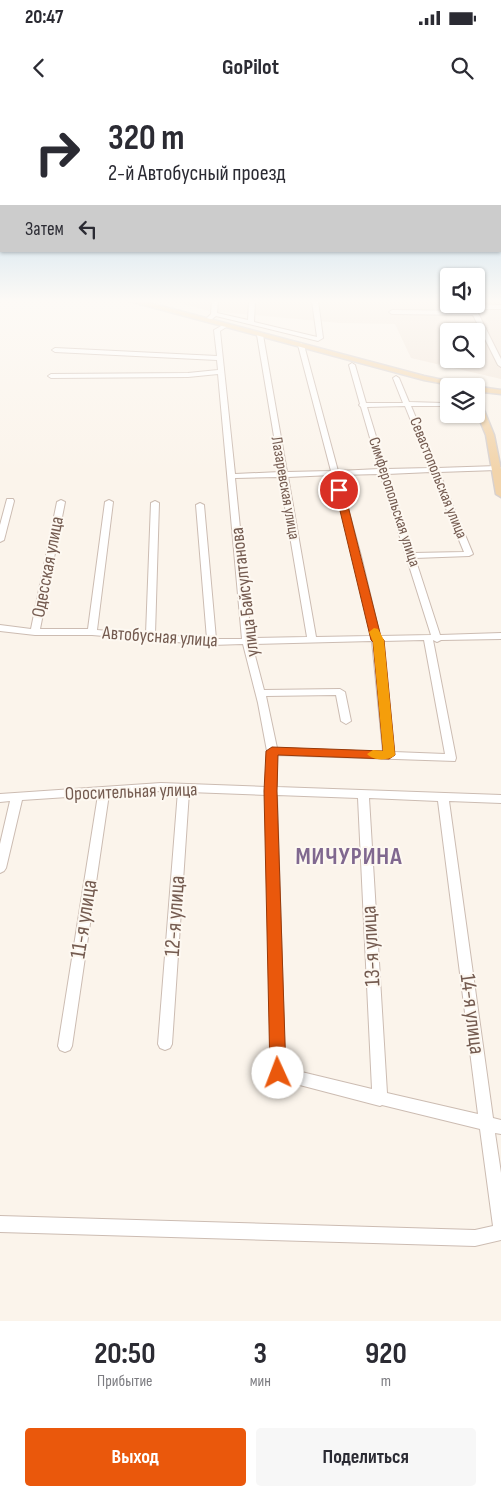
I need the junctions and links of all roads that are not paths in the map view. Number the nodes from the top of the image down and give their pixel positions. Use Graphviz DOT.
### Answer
graph roads {
  1 [pos="220,358"];
  2 [pos="264,358"];
  3 [pos="304,358"];
  4 [pos="347,358"];
  5 [pos="352,365"];
  6 [pos="221,372"];
  7 [pos="50,376"];
  8 [pos="396,378"];
  9 [pos="424,378"];
  10 [pos="440,381"];
  11 [pos="440,386"];
  12 [pos="485,389"];
  13 [pos="501,392"];
  14 [pos="407,404"];
  15 [pos="440,404"];
  16 [pos="362,405"];
  17 [pos="484,423"];
  18 [pos="497,468"];
  19 [pos="435,470"];
  20 [pos="383,472"];
  21 [pos="335,473"];
  22 [pos="283,474"];
  23 [pos="232,476"];
  24 [pos="501,494"];
  25 [pos="10,501"];
  26 [pos="61,502"];
  27 [pos="109,502"];
  28 [pos="155,503"];
  29 [pos="200,505"];
  30 [pos="0,540"];
  31 [pos="412,556"];
  32 [pos="0,628"];
  33 [pos="35,632"];
  34 [pos="92,632"];
  35 [pos="501,636"];
  36 [pos="150,637"];
  37 [pos="432,639"];
  38 [pos="377,640"];
  39 [pos="247,641"];
  40 [pos="312,641"];
  41 [pos="212,642"];
  42 [pos="260,693"];
  43 [pos="346,721"];
  44 [pos="272,751"];
  45 [pos="389,755"];
  46 [pos="184,788"];
  47 [pos="104,791"];
  48 [pos="271,791"];
  49 [pos="363,794"];
  50 [pos="443,797"];
  51 [pos="0,798"];
  52 [pos="17,798"];
  53 [pos="501,799"];
  54 [pos="0,868"];
  55 [pos="165,1044"];
  56 [pos="65,1046"];
  57 [pos="380,1099"];
  58 [pos="486,1122"];
  59 [pos="501,1127"];
  60 [pos="0,1224"];
  61 [pos="501,1231"];
  1 -- 6 [label="street, улица Байсултанова"];
  2 -- 22 [label="street, Лазаревская улица"];
  3 -- 21 [label="street"];
  4 -- 9 [label="main road"];
  5 -- 16 [label="street, Симферопольская улица"];
  6 -- 7 [label="street"];
  6 -- 23 [label="street, улица Байсултанова"];
  8 -- 14 [label="street, Севастопольская улица"];
  9 -- 10 [label="main road"];
  9 -- 11 [label="main road"];
  12 -- 13 [label="main road"];
  14 -- 15 [label="street"];
  14 -- 16 [label="street"];
  14 -- 19 [label="street, Севастопольская улица"];
  16 -- 20 [label="street, Симферопольская улица"];
  17 -- 18 [label="main road"];
  18 -- 19 [label="street"];
  18 -- 24 [label="main road"];
  19 -- 20 [label="street"];
  19 -- 31 [label="street, Севастопольская улица"];
  20 -- 21 [label="street"];
  20 -- 31 [label="street, Симферопольская улица"];
  21 -- 22 [label="street"];
  21 -- 38 [label="street"];
  22 -- 23 [label="street"];
  22 -- 40 [label="street, Лазаревская улица"];
  23 -- 39 [label="street, улица Байсултанова"];
  25 -- 30 [label="street"];
  26 -- 33 [label="street, Одесская улица"];
  27 -- 34 [label="street"];
  28 -- 36 [label="street"];
  29 -- 41 [label="street"];
  31 -- 37 [label="street, Симферопольская улица"];
  32 -- 33 [label="street, Автобусная улица"];
  33 -- 34 [label="street, Автобусная улица"];
  34 -- 36 [label="street, Автобусная улица"];
  35 -- 37 [label="street, Автобусная улица"];
  36 -- 41 [label="street, Автобусная улица"];
  37 -- 38 [label="street, Автобусная улица"];
  37 -- 45 [label="street, Симферопольская улица"];
  38 -- 40 [label="street, Автобусная улица"];
  38 -- 45 [label="street"];
  39 -- 40 [label="street, Автобусная улица"];
  39 -- 41 [label="street, Автобусная улица"];
  39 -- 42 [label="street, улица Байсултанова"];
  42 -- 43 [label="street"];
  42 -- 44 [label="street, улица Байсултанова"];
  44 -- 45 [label="street"];
  44 -- 48 [label="street, улица Байсултанова"];
  46 -- 47 [label="street, Оросительная улица"];
  46 -- 48 [label="street, Оросительная улица"];
  46 -- 55 [label="street, 12-я улица"];
  47 -- 52 [label="street, Оросительная улица"];
  47 -- 56 [label="street, 11-я улица"];
  48 -- 49 [label="street, Оросительная улица"];
  48 -- 57 [label="street, улица Байсултанова"];
  49 -- 50 [label="street, Оросительная улица"];
  49 -- 57 [label="street, 13-я улица"];
  50 -- 53 [label="street, Оросительная улица"];
  50 -- 58 [label="street, 14-я улица"];
  51 -- 52 [label="street, Оросительная улица"];
  52 -- 54 [label="street"];
  57 -- 58 [label="street"];
  58 -- 59 [label="street"];
  58 -- 61 [label="street, 14-я улица"];
  60 -- 61 [label="street"];
}
